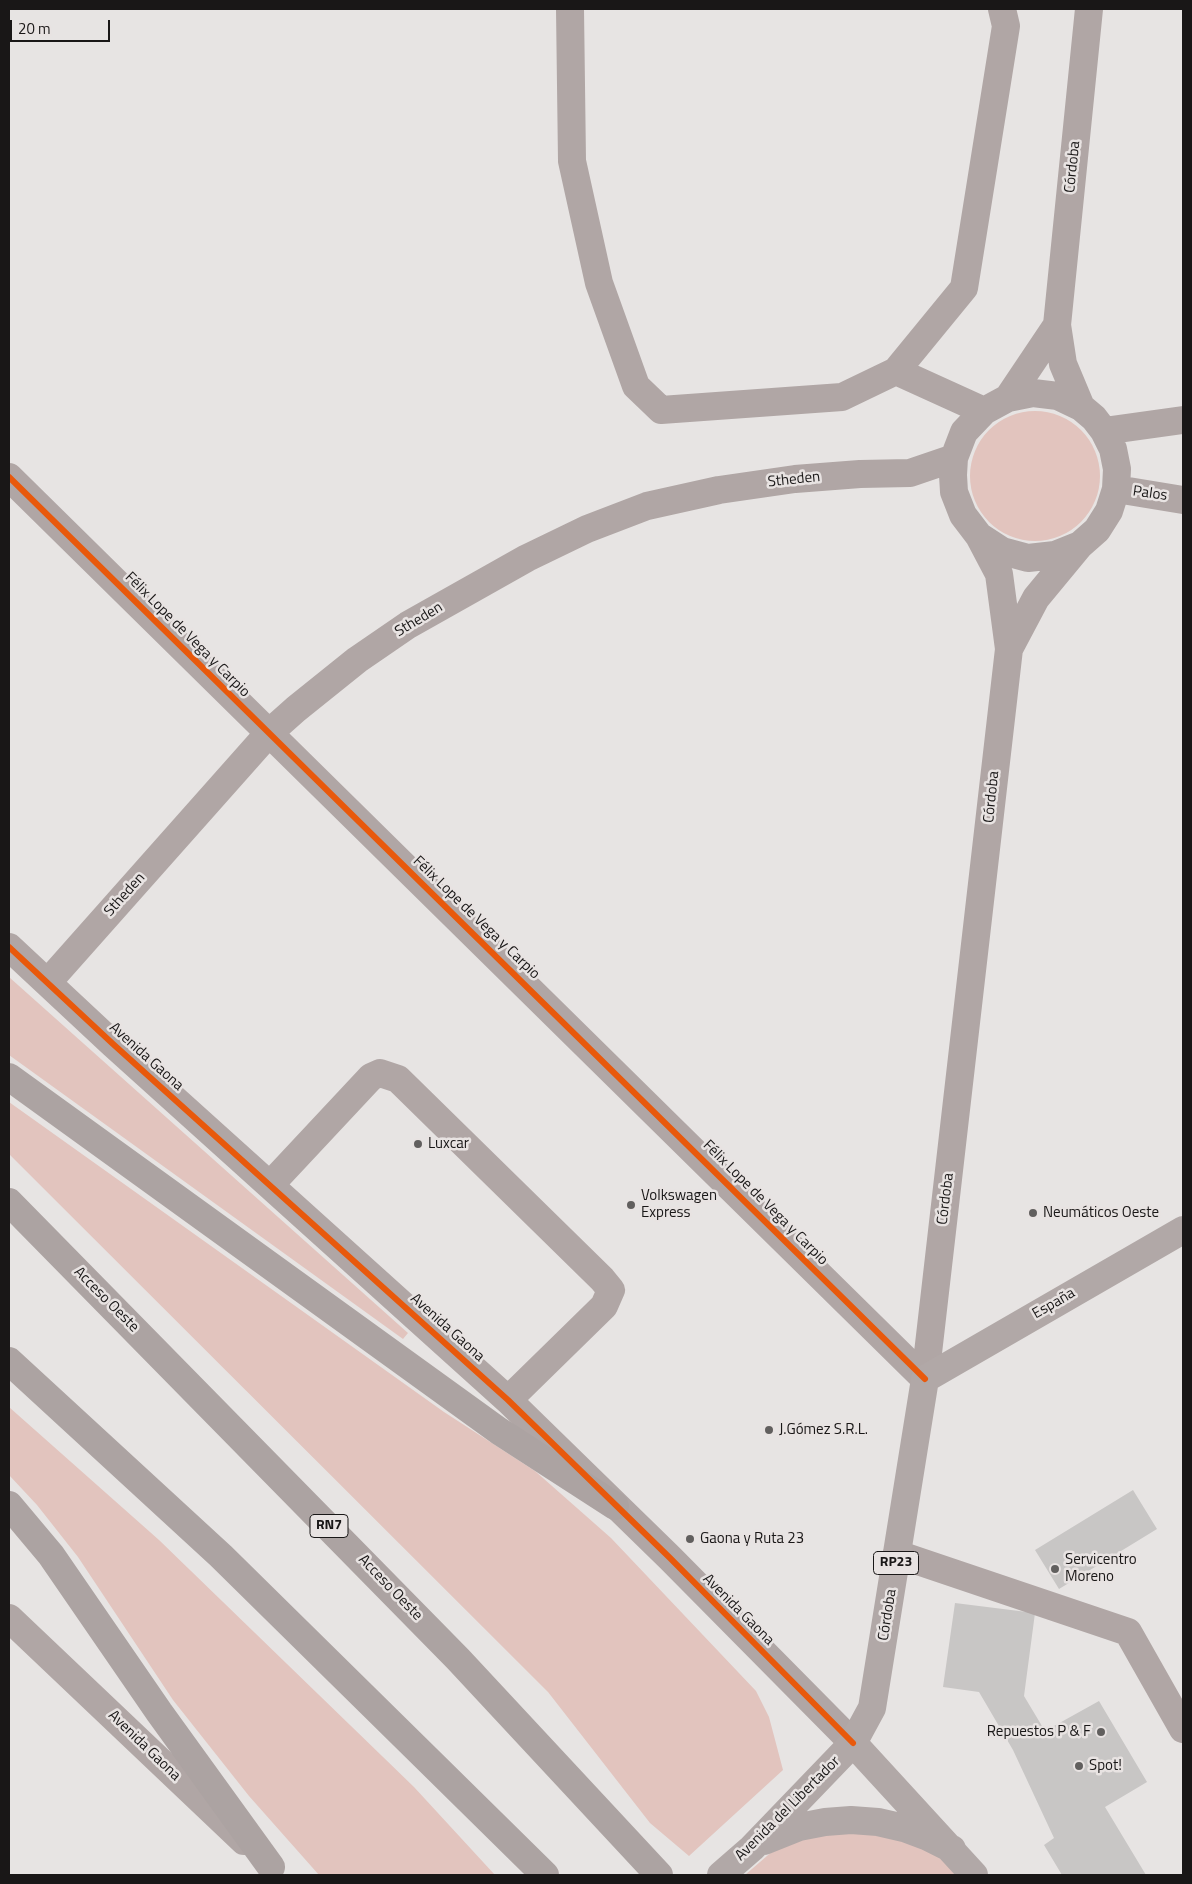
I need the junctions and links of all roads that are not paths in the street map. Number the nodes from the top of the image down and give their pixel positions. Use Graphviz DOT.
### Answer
graph roads {
  1 [pos="570,9"];
  2 [pos="1002,9"];
  3 [pos="1089,9"];
  4 [pos="1056,325"];
  5 [pos="896,371"];
  6 [pos="1008,398"];
  7 [pos="1081,407"];
  8 [pos="984,411"];
  9 [pos="1183,420"];
  10 [pos="1104,431"];
  11 [pos="954,458"];
  12 [pos="910,473"];
  13 [pos="9,477"];
  14 [pos="1116,490"];
  15 [pos="954,492"];
  16 [pos="1183,500"];
  17 [pos="979,536"];
  18 [pos="1080,544"];
  19 [pos="1009,649"];
  20 [pos="270,733"];
  21 [pos="9,947"];
  22 [pos="48,982"];
  23 [pos="9,1077"];
  24 [pos="270,1185"];
  25 [pos="9,1202"];
  26 [pos="1183,1230"];
  27 [pos="9,1361"];
  28 [pos="925,1379"];
  29 [pos="508,1400"];
  30 [pos="9,1505"];
  31 [pos="616,1506"];
  32 [pos="897,1554"];
  33 [pos="9,1618"];
  34 [pos="1183,1729"];
  35 [pos="853,1743"];
  36 [pos="752,1848"];
  37 [pos="952,1849"];
  38 [pos="650,1866"];
  39 [pos="275,1871"];
  40 [pos="545,1875"];
  41 [pos="721,1875"];
  42 [pos="974,1875"];
  1 -- 5 [label="street"];
  2 -- 5 [label="street"];
  3 -- 4 [label="street, Córdoba"];
  4 -- 6 [label="street, Córdoba"];
  4 -- 7 [label="street, Córdoba"];
  5 -- 8 [label="street"];
  6 -- 7 [label="street"];
  6 -- 8 [label="street"];
  7 -- 10 [label="street"];
  8 -- 11 [label="street"];
  9 -- 10 [label="street"];
  10 -- 14 [label="street"];
  11 -- 12 [label="street, Stheden"];
  11 -- 15 [label="street"];
  12 -- 15 [label="street, Stheden"];
  12 -- 20 [label="street, Stheden"];
  13 -- 20 [label="street, Félix Lope de Vega y Carpio"];
  14 -- 16 [label="street, Palos"];
  14 -- 18 [label="street"];
  15 -- 17 [label="street"];
  17 -- 18 [label="street"];
  17 -- 19 [label="street, Córdoba"];
  18 -- 19 [label="street, Córdoba"];
  19 -- 28 [label="street, Córdoba"];
  20 -- 22 [label="street, Stheden"];
  20 -- 28 [label="street, Félix Lope de Vega y Carpio"];
  21 -- 22 [label="street, Avenida Gaona"];
  22 -- 24 [label="street, Avenida Gaona"];
  23 -- 31 [label="highway"];
  24 -- 29 [label="street, Avenida Gaona"];
  24 -- 29 [label="street"];
  25 -- 38 [label="highway, Acceso Oeste / RN7"];
  26 -- 28 [label="main road, España"];
  27 -- 40 [label="highway"];
  28 -- 32 [label="main road, Córdoba / RP23"];
  29 -- 31 [label="street, Avenida Gaona"];
  30 -- 39 [label="highway"];
  31 -- 35 [label="street, Avenida Gaona"];
  32 -- 34 [label="street"];
  32 -- 35 [label="main road, Córdoba / RP23"];
  33 -- 39 [label="street, Avenida Gaona"];
  35 -- 36 [label="main road, Avenida del Libertador / RP23"];
  35 -- 37 [label="main road, Avenida Gaona"];
  36 -- 37 [label="main road"];
  36 -- 41 [label="main road, Avenida del Libertador / RP23"];
  37 -- 42 [label="main road, Avenida Gaona"];
}
